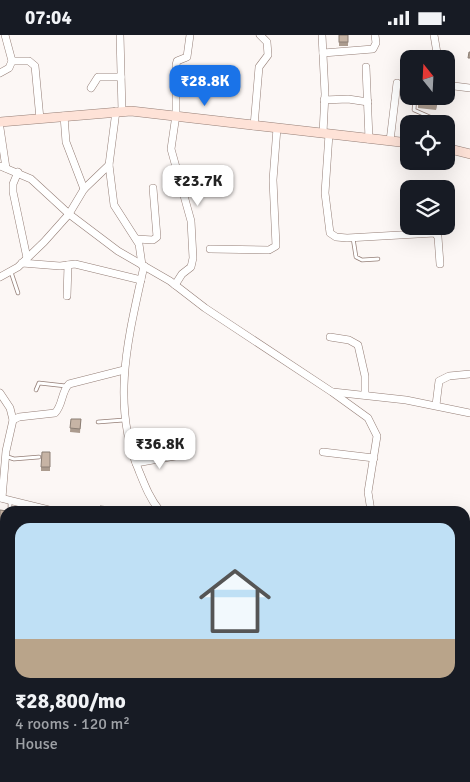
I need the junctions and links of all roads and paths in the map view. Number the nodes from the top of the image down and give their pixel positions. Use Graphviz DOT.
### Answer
graph roads {
  1 [pos="5,35"];
  2 [pos="120,35"];
  3 [pos="190,35"];
  4 [pos="260,35"];
  5 [pos="322,35"];
  6 [pos="375,35"];
  7 [pos="434,35"];
  8 [pos="436,50"];
  9 [pos="323,53"];
  10 [pos="12,61"];
  11 [pos="366,67"];
  12 [pos="0,73"];
  13 [pos="121,77"];
  14 [pos="397,83"];
  15 [pos="455,86"];
  16 [pos="91,88"];
  17 [pos="470,89"];
  18 [pos="324,100"];
  19 [pos="368,101"];
  20 [pos="414,105"];
  21 [pos="119,111"];
  22 [pos="176,115"];
  23 [pos="425,115"];
  24 [pos="64,116"];
  25 [pos="40,119"];
  26 [pos="0,122"];
  27 [pos="254,126"];
  28 [pos="0,128"];
  29 [pos="277,128"];
  30 [pos="326,133"];
  31 [pos="370,139"];
  32 [pos="390,141"];
  33 [pos="400,142"];
  34 [pos="455,150"];
  35 [pos="470,154"];
  36 [pos="109,165"];
  37 [pos="3,167"];
  38 [pos="18,172"];
  39 [pos="153,188"];
  40 [pos="84,189"];
  41 [pos="69,214"];
  42 [pos="353,237"];
  43 [pos="137,239"];
  44 [pos="210,249"];
  45 [pos="378,259"];
  46 [pos="24,261"];
  47 [pos="440,264"];
  48 [pos="68,265"];
  49 [pos="143,265"];
  50 [pos="11,272"];
  51 [pos="0,277"];
  52 [pos="141,280"];
  53 [pos="175,285"];
  54 [pos="18,293"];
  55 [pos="67,296"];
  56 [pos="330,337"];
  57 [pos="124,370"];
  58 [pos="470,374"];
  59 [pos="66,386"];
  60 [pos="36,390"];
  61 [pos="332,392"];
  62 [pos="0,393"];
  63 [pos="365,395"];
  64 [pos="436,405"];
  65 [pos="9,406"];
  66 [pos="0,407"];
  67 [pos="470,413"];
  68 [pos="13,420"];
  69 [pos="125,420"];
  70 [pos="98,422"];
  71 [pos="323,452"];
  72 [pos="2,455"];
  73 [pos="181,455"];
  74 [pos="39,457"];
  75 [pos="374,458"];
  76 [pos="136,463"];
  77 [pos="1,498"];
  78 [pos="10,500"];
  79 [pos="10,506"];
  80 [pos="33,506"];
  81 [pos="156,506"];
  82 [pos="370,506"];
  1 -- 10 [label="street"];
  2 -- 13 [label="street"];
  3 -- 22 [label="street"];
  4 -- 27 [label="street"];
  5 -- 9 [label="street"];
  6 -- 9 [label="street"];
  7 -- 8 [label="street"];
  9 -- 18 [label="street"];
  10 -- 12 [label="street"];
  10 -- 25 [label="street"];
  11 -- 19 [label="street"];
  13 -- 16 [label="street"];
  13 -- 21 [label="street"];
  14 -- 32 [label="street"];
  15 -- 17 [label="street"];
  18 -- 19 [label="street"];
  18 -- 30 [label="street"];
  19 -- 31 [label="street"];
  20 -- 23 [label="lane"];
  21 -- 22 [label="main road"];
  21 -- 24 [label="main road"];
  21 -- 36 [label="street"];
  22 -- 27 [label="main road"];
  22 -- 53 [label="street"];
  24 -- 25 [label="main road"];
  24 -- 40 [label="street"];
  25 -- 26 [label="main road"];
  27 -- 29 [label="main road"];
  28 -- 37 [label="street"];
  29 -- 30 [label="main road"];
  29 -- 44 [label="street"];
  30 -- 31 [label="main road"];
  30 -- 42 [label="street"];
  31 -- 32 [label="main road"];
  32 -- 33 [label="main road"];
  34 -- 35 [label="main road"];
  36 -- 40 [label="street"];
  36 -- 43 [label="street"];
  37 -- 38 [label="street"];
  38 -- 41 [label="street"];
  38 -- 46 [label="street"];
  39 -- 43 [label="street"];
  40 -- 41 [label="street"];
  41 -- 46 [label="street"];
  41 -- 49 [label="street"];
  42 -- 45 [label="lane"];
  42 -- 47 [label="street"];
  43 -- 49 [label="street"];
  46 -- 48 [label="street"];
  46 -- 50 [label="street"];
  48 -- 52 [label="street"];
  48 -- 55 [label="street"];
  49 -- 52 [label="street"];
  49 -- 53 [label="street"];
  50 -- 51 [label="street"];
  50 -- 54 [label="lane"];
  52 -- 57 [label="street"];
  53 -- 61 [label="street"];
  56 -- 63 [label="street"];
  57 -- 59 [label="street"];
  57 -- 69 [label="street"];
  58 -- 64 [label="street"];
  59 -- 60 [label="lane"];
  59 -- 68 [label="street"];
  61 -- 63 [label="street"];
  61 -- 75 [label="street"];
  62 -- 65 [label="street"];
  63 -- 64 [label="street"];
  64 -- 67 [label="street"];
  65 -- 66 [label="street"];
  65 -- 68 [label="street"];
  68 -- 72 [label="street"];
  69 -- 70 [label="lane"];
  69 -- 76 [label="street"];
  71 -- 75 [label="street"];
  72 -- 74 [label="lane"];
  72 -- 77 [label="street"];
  73 -- 76 [label="street"];
  75 -- 82 [label="street"];
  76 -- 81 [label="street"];
  77 -- 78 [label="street"];
  78 -- 79 [label="lane"];
  78 -- 80 [label="street"];
}
